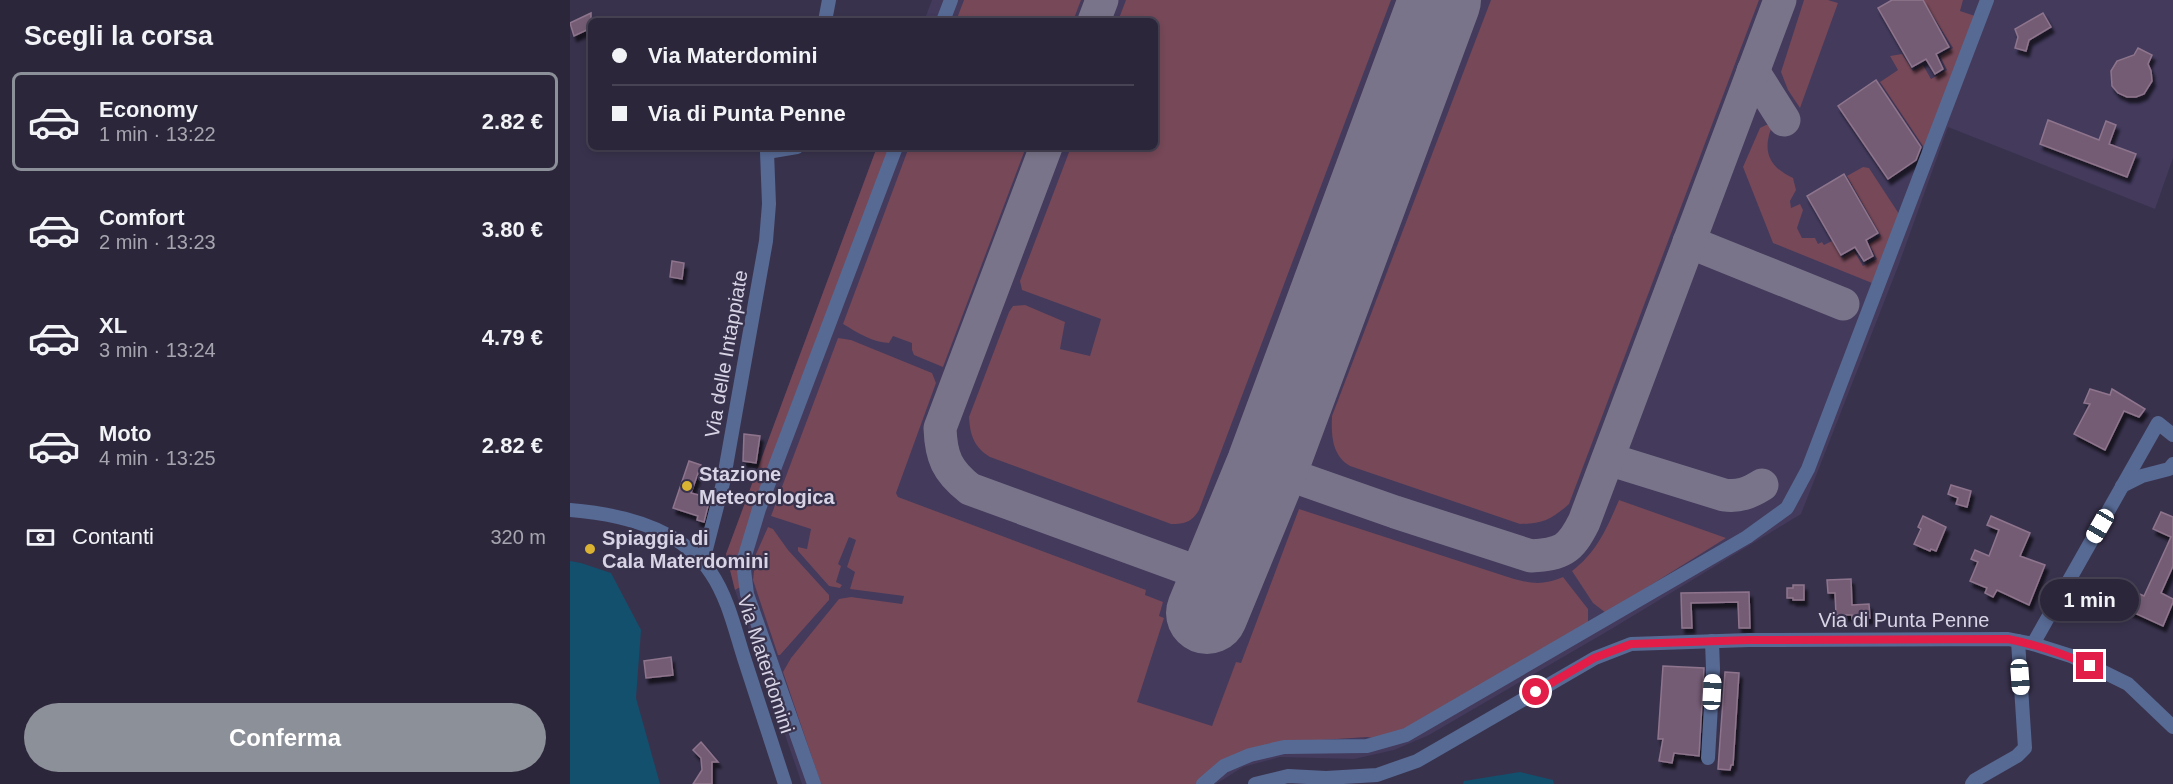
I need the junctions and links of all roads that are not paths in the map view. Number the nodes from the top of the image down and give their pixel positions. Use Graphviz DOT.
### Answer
graph roads {
  1 [pos="829,0"];
  2 [pos="951,0"];
  3 [pos="1987,0"];
  4 [pos="826,18"];
  5 [pos="944,18"];
  6 [pos="766,150"];
  7 [pos="895,150"];
  8 [pos="2173,435"];
  9 [pos="2173,464"];
  10 [pos="2122,486"];
  11 [pos="570,510"];
  12 [pos="702,561"];
  13 [pos="1712,641"];
  14 [pos="2018,641"];
  15 [pos="2033,644"];
  16 [pos="2173,727"];
  17 [pos="1708,759"];
  18 [pos="785,784"];
  19 [pos="814,784"];
  20 [pos="1203,784"];
  21 [pos="1255,784"];
  22 [pos="1972,784"];
  1 -- 4 [label="street"];
  2 -- 5 [label="street"];
  3 -- 20 [label="street"];
  6 -- 12 [label="street, Via delle Intappiate"];
  7 -- 19 [label="street"];
  8 -- 10 [label="street"];
  9 -- 10 [label="street"];
  10 -- 15 [label="street"];
  11 -- 12 [label="street, Via Materdomini"];
  12 -- 18 [label="street, Via Materdomini"];
  13 -- 14 [label="street, Via di Punta Penne"];
  13 -- 17 [label="street"];
  13 -- 21 [label="street, Via di Punta Penne"];
  14 -- 15 [label="street, Via di Punta Penne"];
  14 -- 22 [label="street"];
  15 -- 16 [label="street, Via di Punta Penne"];
}
